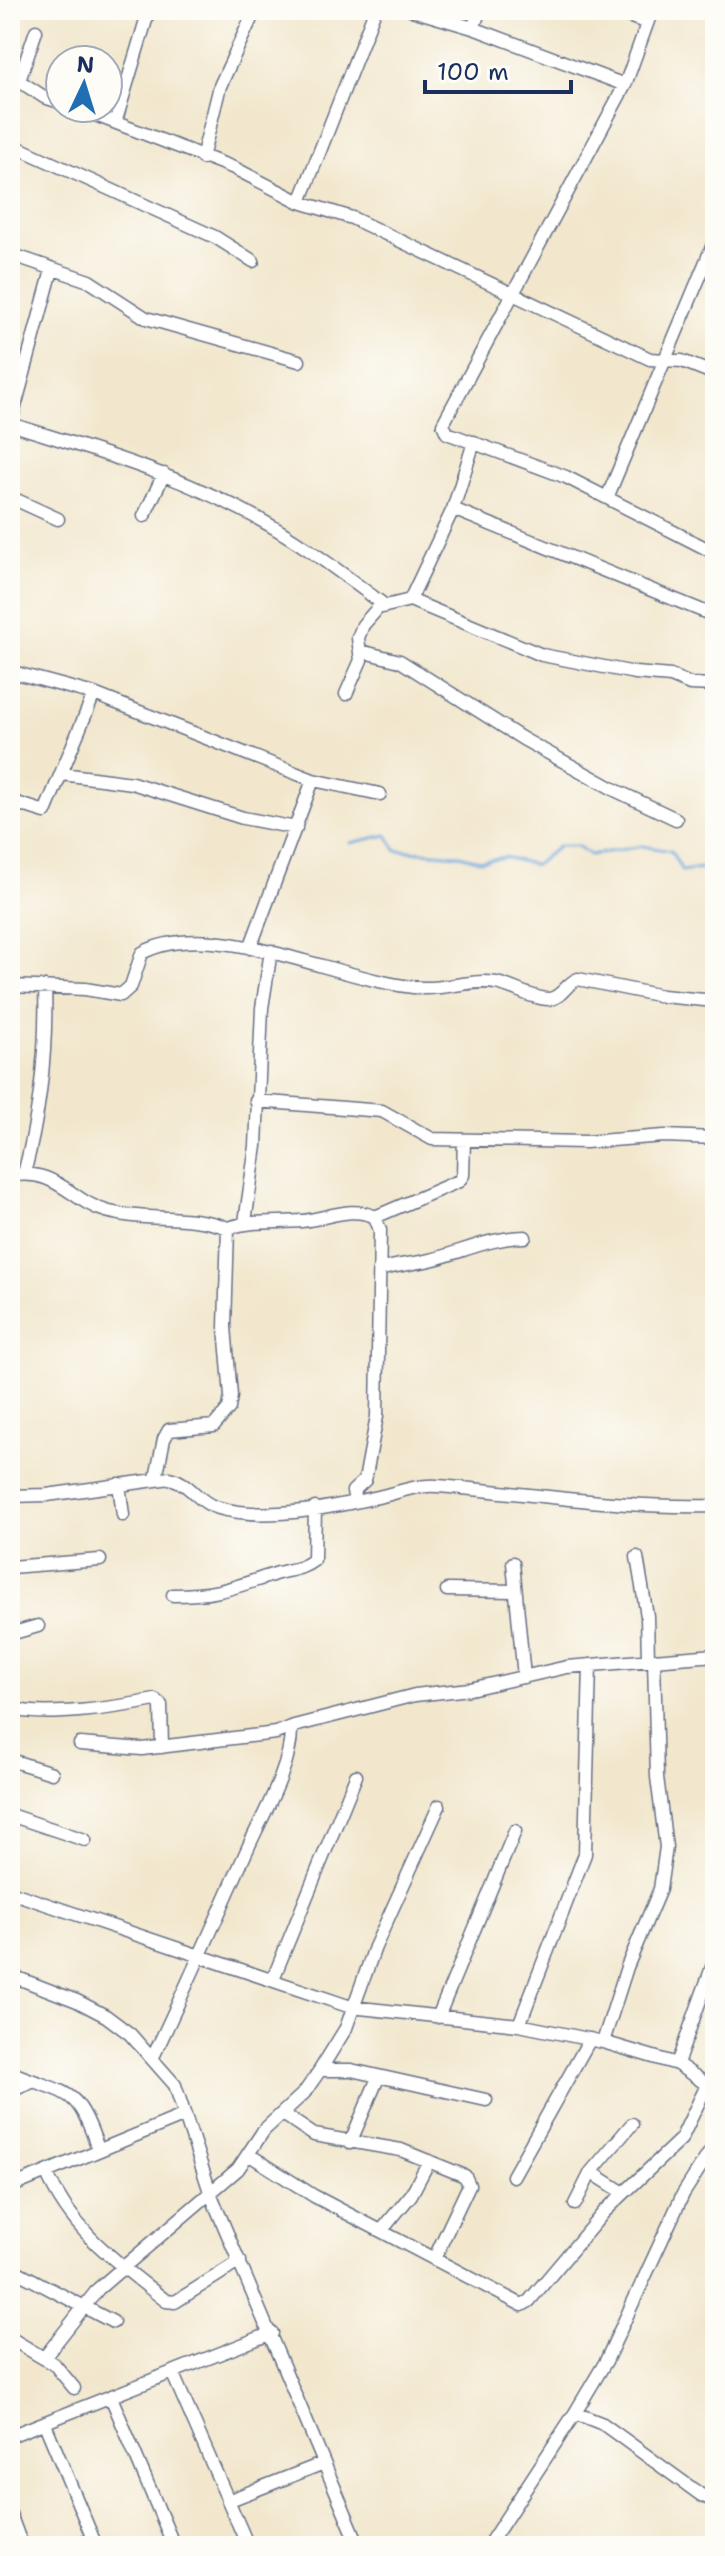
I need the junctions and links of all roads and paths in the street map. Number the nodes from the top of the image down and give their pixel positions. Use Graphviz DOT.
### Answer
graph roads {
  1 [pos="149,10"];
  2 [pos="255,10"];
  3 [pos="375,10"];
  4 [pos="412,10"];
  5 [pos="480,10"];
  6 [pos="612,10"];
  7 [pos="652,10"];
  8 [pos="647,23"];
  9 [pos="473,28"];
  10 [pos="36,31"];
  11 [pos="15,76"];
  12 [pos="625,85"];
  13 [pos="124,93"];
  14 [pos="44,97"];
  15 [pos="124,124"];
  16 [pos="10,144"];
  17 [pos="202,158"];
  18 [pos="300,202"];
  19 [pos="715,240"];
  20 [pos="10,254"];
  21 [pos="253,261"];
  22 [pos="52,270"];
  23 [pos="709,273"];
  24 [pos="511,294"];
  25 [pos="299,361"];
  26 [pos="664,361"];
  27 [pos="715,374"];
  28 [pos="10,425"];
  29 [pos="474,442"];
  30 [pos="164,474"];
  31 [pos="10,497"];
  32 [pos="607,498"];
  33 [pos="453,509"];
  34 [pos="144,516"];
  35 [pos="58,519"];
  36 [pos="715,553"];
  37 [pos="410,600"];
  38 [pos="384,605"];
  39 [pos="715,616"];
  40 [pos="360,651"];
  41 [pos="16,673"];
  42 [pos="715,685"];
  43 [pos="94,694"];
  44 [pos="346,694"];
  45 [pos="62,774"];
  46 [pos="313,780"];
  47 [pos="380,794"];
  48 [pos="10,801"];
  49 [pos="676,819"];
  50 [pos="296,828"];
  51 [pos="250,948"];
  52 [pos="271,951"];
  53 [pos="10,986"];
  54 [pos="45,987"];
  55 [pos="715,1001"];
  56 [pos="256,1101"];
  57 [pos="715,1138"];
  58 [pos="464,1140"];
  59 [pos="24,1174"];
  60 [pos="10,1176"];
  61 [pos="375,1217"];
  62 [pos="245,1222"];
  63 [pos="228,1228"];
  64 [pos="525,1237"];
  65 [pos="379,1270"];
  66 [pos="156,1478"];
  67 [pos="119,1484"];
  68 [pos="10,1496"];
  69 [pos="355,1502"];
  70 [pos="715,1506"];
  71 [pos="315,1508"];
  72 [pos="123,1515"];
  73 [pos="637,1557"];
  74 [pos="100,1560"];
  75 [pos="513,1563"];
  76 [pos="10,1567"];
  77 [pos="447,1590"];
  78 [pos="515,1591"];
  79 [pos="173,1595"];
  80 [pos="38,1626"];
  81 [pos="10,1634"];
  82 [pos="715,1655"];
  83 [pos="651,1660"];
  84 [pos="590,1665"];
  85 [pos="524,1677"];
  86 [pos="10,1708"];
  87 [pos="291,1730"];
  88 [pos="80,1744"];
  89 [pos="162,1747"];
  90 [pos="10,1760"];
  91 [pos="52,1773"];
  92 [pos="356,1776"];
  93 [pos="439,1806"];
  94 [pos="10,1815"];
  95 [pos="515,1831"];
  96 [pos="85,1840"];
  97 [pos="10,1892"];
  98 [pos="203,1955"];
  99 [pos="715,1959"];
  100 [pos="10,1975"];
  101 [pos="273,1979"];
  102 [pos="351,2007"];
  103 [pos="438,2017"];
  104 [pos="519,2025"];
  105 [pos="597,2040"];
  106 [pos="153,2057"];
  107 [pos="677,2064"];
  108 [pos="320,2070"];
  109 [pos="10,2072"];
  110 [pos="378,2078"];
  111 [pos="32,2082"];
  112 [pos="711,2087"];
  113 [pos="10,2091"];
  114 [pos="486,2100"];
  115 [pos="283,2114"];
  116 [pos="185,2115"];
  117 [pos="632,2124"];
  118 [pos="350,2143"];
  119 [pos="715,2144"];
  120 [pos="98,2149"];
  121 [pos="248,2154"];
  122 [pos="429,2161"];
  123 [pos="46,2172"];
  124 [pos="591,2172"];
  125 [pos="513,2176"];
  126 [pos="10,2187"];
  127 [pos="624,2193"];
  128 [pos="211,2195"];
  129 [pos="575,2204"];
  130 [pos="382,2230"];
  131 [pos="435,2257"];
  132 [pos="240,2261"];
  133 [pos="10,2268"];
  134 [pos="120,2268"];
  135 [pos="82,2305"];
  136 [pos="113,2322"];
  137 [pos="272,2333"];
  138 [pos="10,2338"];
  139 [pos="44,2358"];
  140 [pos="172,2372"];
  141 [pos="74,2388"];
  142 [pos="111,2397"];
  143 [pos="575,2413"];
  144 [pos="45,2424"];
  145 [pos="10,2436"];
  146 [pos="324,2463"];
  147 [pos="230,2500"];
  148 [pos="715,2501"];
  149 [pos="10,2514"];
  150 [pos="22,2546"];
  151 [pos="96,2546"];
  152 [pos="174,2546"];
  153 [pos="248,2546"];
  154 [pos="359,2546"];
  155 [pos="488,2546"];
  1 -- 13 [label="street"];
  2 -- 17 [label="street"];
  3 -- 18 [label="street"];
  4 -- 9 [label="street"];
  5 -- 9 [label="street"];
  6 -- 8 [label="street"];
  7 -- 8 [label="street"];
  8 -- 12 [label="street"];
  9 -- 12 [label="street"];
  10 -- 11 [label="street"];
  11 -- 14 [label="street"];
  12 -- 24 [label="street"];
  15 -- 17 [label="street"];
  16 -- 21 [label="street"];
  17 -- 18 [label="street"];
  18 -- 24 [label="street"];
  19 -- 23 [label="street"];
  20 -- 22 [label="street"];
  22 -- 25 [label="street"];
  22 -- 28 [label="street"];
  23 -- 26 [label="street"];
  24 -- 26 [label="street"];
  24 -- 29 [label="street"];
  26 -- 27 [label="street"];
  26 -- 32 [label="street"];
  28 -- 30 [label="street"];
  29 -- 32 [label="street"];
  29 -- 33 [label="street"];
  30 -- 34 [label="street"];
  30 -- 38 [label="street"];
  31 -- 35 [label="street"];
  32 -- 36 [label="street"];
  33 -- 37 [label="street"];
  33 -- 39 [label="street"];
  37 -- 38 [label="street"];
  37 -- 42 [label="street"];
  38 -- 40 [label="street"];
  40 -- 44 [label="street"];
  40 -- 49 [label="street"];
  41 -- 43 [label="street"];
  43 -- 45 [label="street"];
  43 -- 46 [label="street"];
  45 -- 48 [label="street"];
  45 -- 50 [label="street"];
  46 -- 47 [label="street"];
  46 -- 50 [label="street"];
  50 -- 51 [label="street"];
  51 -- 52 [label="street"];
  51 -- 54 [label="street"];
  52 -- 55 [label="street"];
  52 -- 56 [label="street"];
  53 -- 54 [label="street"];
  54 -- 59 [label="street"];
  56 -- 58 [label="street"];
  56 -- 62 [label="street"];
  57 -- 58 [label="street"];
  58 -- 61 [label="street"];
  59 -- 60 [label="street"];
  59 -- 63 [label="street"];
  61 -- 62 [label="street"];
  61 -- 65 [label="street"];
  62 -- 63 [label="street"];
  63 -- 66 [label="street"];
  64 -- 65 [label="street"];
  65 -- 69 [label="street"];
  66 -- 67 [label="street"];
  66 -- 71 [label="street"];
  67 -- 68 [label="street"];
  67 -- 72 [label="street"];
  69 -- 70 [label="street"];
  69 -- 71 [label="street"];
  71 -- 79 [label="street"];
  73 -- 83 [label="street"];
  74 -- 76 [label="street"];
  75 -- 78 [label="street"];
  77 -- 78 [label="street"];
  78 -- 85 [label="street"];
  80 -- 81 [label="street"];
  82 -- 83 [label="street"];
  83 -- 84 [label="street"];
  83 -- 105 [label="street"];
  84 -- 85 [label="street"];
  84 -- 104 [label="street"];
  85 -- 87 [label="street"];
  86 -- 89 [label="street"];
  87 -- 89 [label="street"];
  87 -- 98 [label="street"];
  88 -- 89 [label="street"];
  90 -- 91 [label="street"];
  92 -- 101 [label="street"];
  93 -- 102 [label="street"];
  94 -- 96 [label="street"];
  95 -- 103 [label="street"];
  97 -- 98 [label="street"];
  98 -- 101 [label="street"];
  98 -- 106 [label="street"];
  99 -- 107 [label="street"];
  100 -- 106 [label="street"];
  101 -- 102 [label="street"];
  102 -- 103 [label="street"];
  102 -- 108 [label="street"];
  103 -- 104 [label="street"];
  104 -- 105 [label="street"];
  105 -- 107 [label="street"];
  105 -- 125 [label="street"];
  106 -- 116 [label="street"];
  107 -- 112 [label="street"];
  108 -- 110 [label="street"];
  108 -- 115 [label="street"];
  109 -- 111 [label="street"];
  110 -- 114 [label="street"];
  110 -- 118 [label="street"];
  111 -- 113 [label="street"];
  111 -- 120 [label="street"];
  112 -- 127 [label="street"];
  115 -- 118 [label="street"];
  115 -- 121 [label="street"];
  116 -- 120 [label="street"];
  116 -- 128 [label="street"];
  117 -- 124 [label="street"];
  118 -- 122 [label="street"];
  119 -- 143 [label="street"];
  120 -- 123 [label="street"];
  121 -- 128 [label="street"];
  121 -- 130 [label="street"];
  122 -- 130 [label="street"];
  122 -- 131 [label="street"];
  123 -- 126 [label="street"];
  123 -- 134 [label="street"];
  124 -- 127 [label="street"];
  124 -- 129 [label="street"];
  127 -- 131 [label="street"];
  128 -- 132 [label="street"];
  128 -- 134 [label="street"];
  130 -- 131 [label="street"];
  132 -- 134 [label="street"];
  132 -- 137 [label="street"];
  133 -- 135 [label="street"];
  134 -- 135 [label="street"];
  135 -- 136 [label="street"];
  135 -- 139 [label="street"];
  137 -- 140 [label="street"];
  137 -- 146 [label="street"];
  138 -- 139 [label="street"];
  139 -- 141 [label="street"];
  140 -- 142 [label="street"];
  140 -- 147 [label="street"];
  142 -- 144 [label="street"];
  142 -- 152 [label="street"];
  143 -- 148 [label="street"];
  143 -- 155 [label="street"];
  144 -- 145 [label="street"];
  144 -- 151 [label="street"];
  146 -- 147 [label="street"];
  146 -- 154 [label="street"];
  147 -- 153 [label="street"];
  149 -- 150 [label="street"];
}
